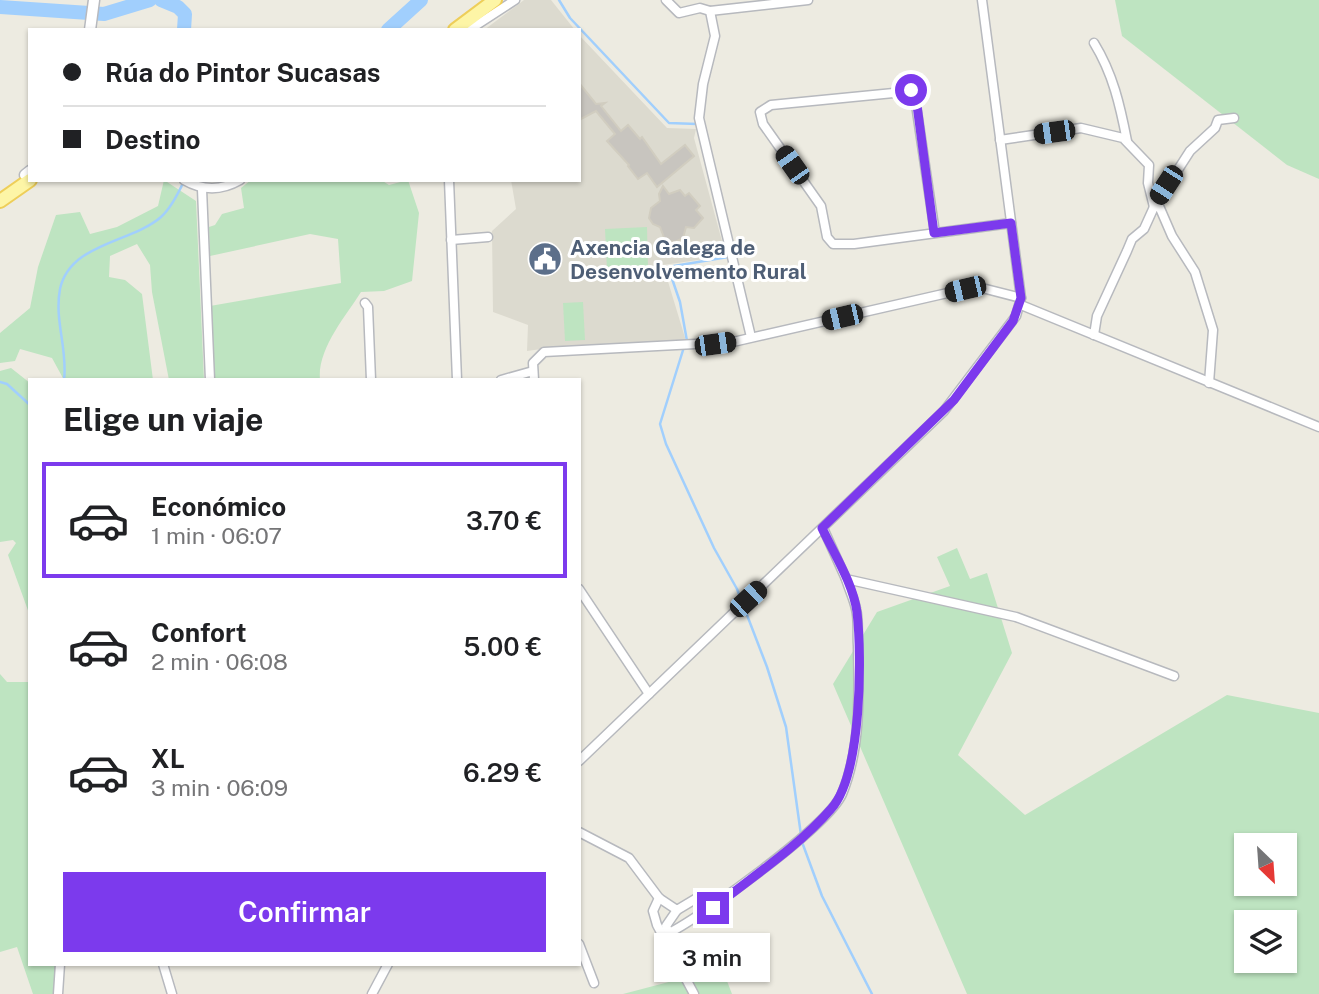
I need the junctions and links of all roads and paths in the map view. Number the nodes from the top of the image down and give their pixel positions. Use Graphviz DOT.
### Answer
graph roads {
  1 [pos="495,0"];
  2 [pos="506,0"];
  3 [pos="515,0"];
  4 [pos="666,0"];
  5 [pos="808,0"];
  6 [pos="982,0"];
  7 [pos="93,4"];
  8 [pos="710,11"];
  9 [pos="90,28"];
  10 [pos="458,28"];
  11 [pos="471,28"];
  12 [pos="471,28"];
  13 [pos="1094,43"];
  14 [pos="1234,118"];
  15 [pos="1000,140"];
  16 [pos="1127,141"];
  17 [pos="28,176"];
  18 [pos="28,176"];
  19 [pos="188,182"];
  20 [pos="236,182"];
  21 [pos="449,182"];
  22 [pos="202,188"];
  23 [pos="0,192"];
  24 [pos="0,201"];
  25 [pos="1154,207"];
  26 [pos="1011,223"];
  27 [pos="934,233"];
  28 [pos="488,237"];
  29 [pos="451,240"];
  30 [pos="1021,302"];
  31 [pos="365,303"];
  32 [pos="1094,335"];
  33 [pos="751,337"];
  34 [pos="534,376"];
  35 [pos="209,378"];
  36 [pos="372,378"];
  37 [pos="457,378"];
  38 [pos="1209,383"];
  39 [pos="1319,427"];
  40 [pos="822,528"];
  41 [pos="846,579"];
  42 [pos="581,592"];
  43 [pos="1174,676"];
  44 [pos="649,694"];
  45 [pos="581,759"];
  46 [pos="581,833"];
  47 [pos="659,898"];
  48 [pos="713,908"];
  49 [pos="677,910"];
  50 [pos="669,933"];
  51 [pos="581,949"];
  52 [pos="60,966"];
  53 [pos="164,966"];
  54 [pos="387,966"];
  55 [pos="687,980"];
  56 [pos="594,983"];
  57 [pos="58,994"];
  58 [pos="172,994"];
  59 [pos="372,994"];
  60 [pos="694,994"];
  1 -- 10 [label="main road"];
  2 -- 11 [label="main road"];
  3 -- 12 [label="street"];
  4 -- 8 [label="street"];
  5 -- 8 [label="street"];
  6 -- 15 [label="street"];
  7 -- 9 [label="street"];
  8 -- 33 [label="street"];
  13 -- 16 [label="street"];
  14 -- 25 [label="street"];
  15 -- 16 [label="street"];
  15 -- 26 [label="street"];
  16 -- 25 [label="street"];
  17 -- 23 [label="main road"];
  18 -- 24 [label="main road"];
  19 -- 22 [label="street"];
  20 -- 22 [label="street"];
  21 -- 29 [label="street"];
  22 -- 35 [label="street"];
  25 -- 32 [label="street"];
  25 -- 38 [label="street"];
  26 -- 27 [label="street"];
  26 -- 30 [label="street"];
  27 -- 27 [label="street"];
  28 -- 29 [label="street"];
  29 -- 37 [label="street"];
  30 -- 32 [label="street"];
  30 -- 33 [label="street"];
  30 -- 40 [label="street"];
  31 -- 36 [label="street"];
  32 -- 38 [label="street"];
  33 -- 34 [label="street"];
  38 -- 39 [label="street"];
  40 -- 41 [label="street"];
  40 -- 44 [label="street"];
  41 -- 43 [label="street"];
  41 -- 48 [label="street"];
  42 -- 44 [label="street"];
  44 -- 45 [label="street"];
  46 -- 47 [label="street"];
  47 -- 49 [label="street"];
  47 -- 55 [label="street"];
  48 -- 49 [label="street"];
  48 -- 50 [label="street"];
  49 -- 50 [label="street"];
  50 -- 55 [label="street"];
  51 -- 56 [label="street"];
  52 -- 57 [label="street"];
  53 -- 58 [label="street"];
  54 -- 59 [label="street"];
  55 -- 60 [label="street"];
}
